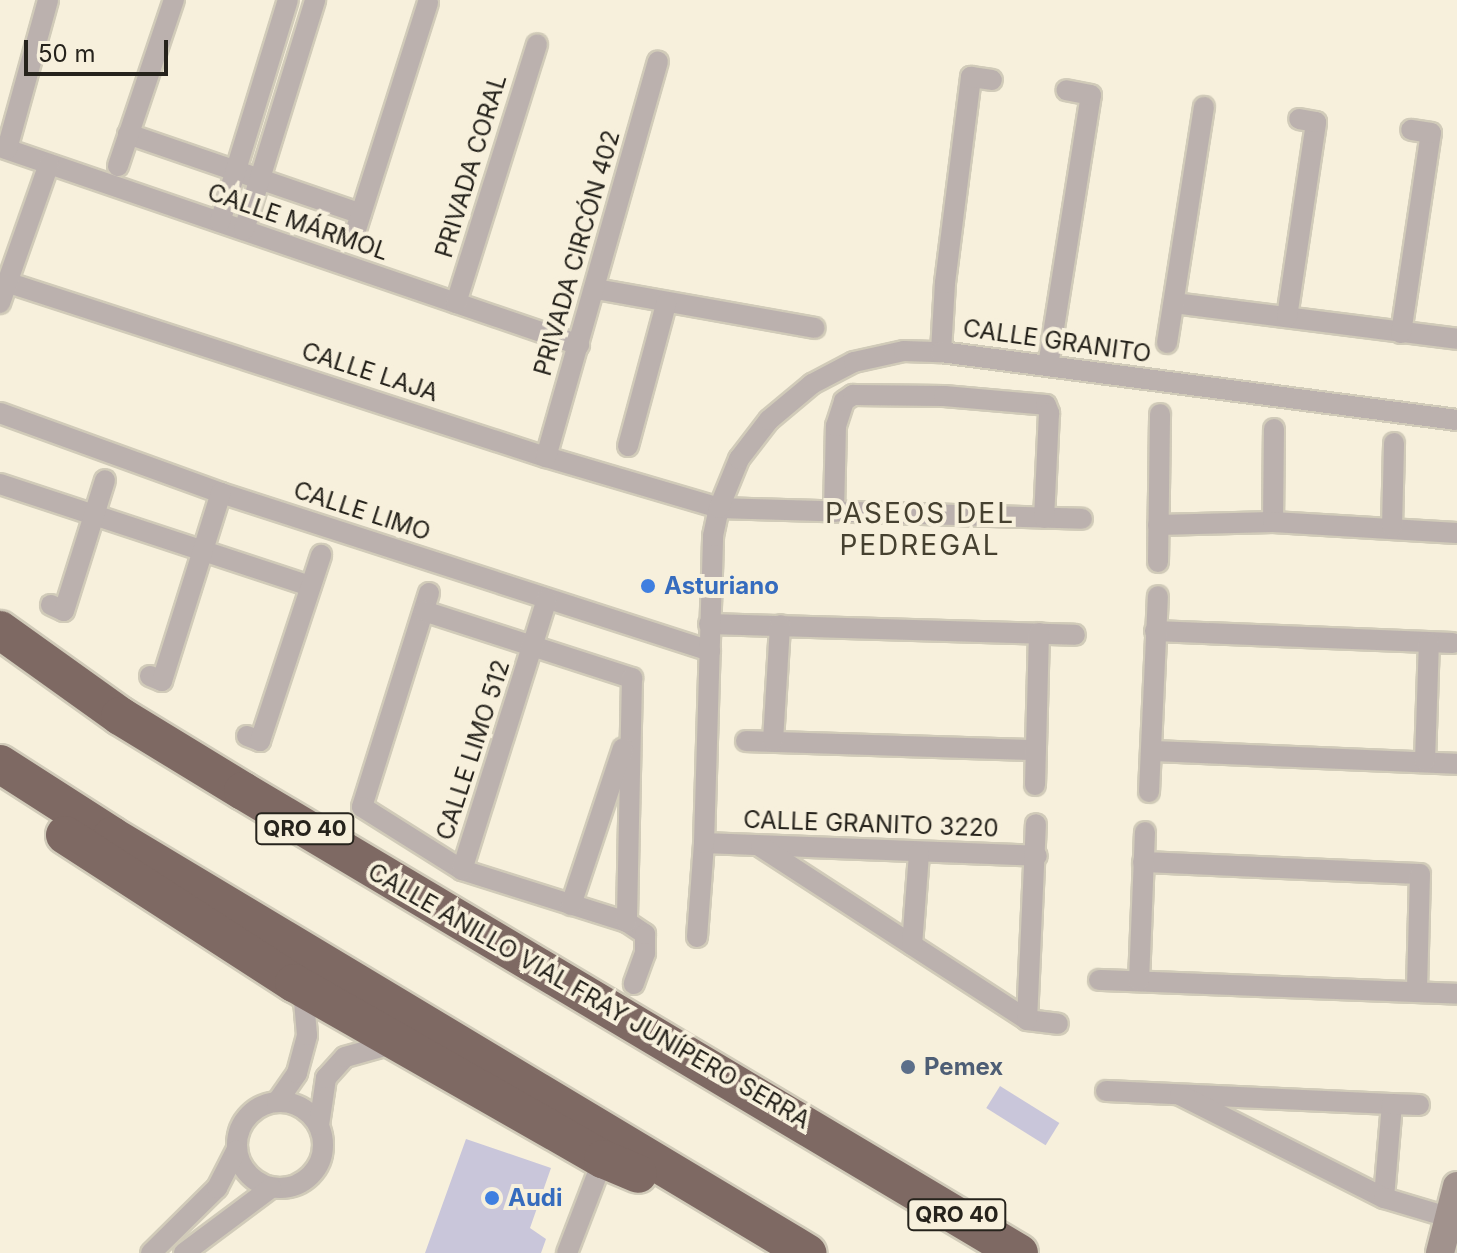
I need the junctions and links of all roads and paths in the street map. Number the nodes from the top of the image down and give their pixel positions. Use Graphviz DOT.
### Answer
graph roads {
  1 [pos="48,0"];
  2 [pos="174,0"];
  3 [pos="288,0"];
  4 [pos="315,0"];
  5 [pos="428,3"];
  6 [pos="537,44"];
  7 [pos="658,62"];
  8 [pos="992,80"];
  9 [pos="1066,90"];
  10 [pos="1204,107"];
  11 [pos="1299,119"];
  12 [pos="1411,130"];
  13 [pos="128,134"];
  14 [pos="3,148"];
  15 [pos="49,164"];
  16 [pos="118,166"];
  17 [pos="235,171"];
  18 [pos="259,179"];
  19 [pos="361,214"];
  20 [pos="220,222"];
  21 [pos="244,230"];
  22 [pos="353,239"];
  23 [pos="6,282"];
  24 [pos="596,289"];
  25 [pos="0,303"];
  26 [pos="456,303"];
  27 [pos="1174,303"];
  28 [pos="666,304"];
  29 [pos="1287,317"];
  30 [pos="815,328"];
  31 [pos="1401,333"];
  32 [pos="1457,339"];
  33 [pos="1167,343"];
  34 [pos="579,345"];
  35 [pos="941,352"];
  36 [pos="1048,366"];
  37 [pos="0,413"];
  38 [pos="1160,414"];
  39 [pos="1457,420"];
  40 [pos="1274,429"];
  41 [pos="1394,443"];
  42 [pos="628,446"];
  43 [pos="546,457"];
  44 [pos="105,480"];
  45 [pos="0,484"];
  46 [pos="221,493"];
  47 [pos="719,508"];
  48 [pos="834,512"];
  49 [pos="94,515"];
  50 [pos="1044,518"];
  51 [pos="1082,519"];
  52 [pos="1273,522"];
  53 [pos="1158,525"];
  54 [pos="1392,527"];
  55 [pos="1457,533"];
  56 [pos="204,551"];
  57 [pos="321,555"];
  58 [pos="1158,562"];
  59 [pos="311,586"];
  60 [pos="1158,596"];
  61 [pos="547,599"];
  62 [pos="51,605"];
  63 [pos="709,624"];
  64 [pos="780,625"];
  65 [pos="0,630"];
  66 [pos="1155,631"];
  67 [pos="1039,633"];
  68 [pos="1075,635"];
  69 [pos="1429,643"];
  70 [pos="1453,643"];
  71 [pos="533,646"];
  72 [pos="710,651"];
  73 [pos="150,676"];
  74 [pos="630,729"];
  75 [pos="247,736"];
  76 [pos="746,741"];
  77 [pos="773,741"];
  78 [pos="1036,750"];
  79 [pos="1152,751"];
  80 [pos="1425,761"];
  81 [pos="0,764"];
  82 [pos="1457,764"];
  83 [pos="1035,785"];
  84 [pos="0,790"];
  85 [pos="1149,792"];
  86 [pos="1036,824"];
  87 [pos="1145,832"];
  88 [pos="704,843"];
  89 [pos="761,847"];
  90 [pos="919,853"];
  91 [pos="1037,856"];
  92 [pos="1143,862"];
  93 [pos="462,870"];
  94 [pos="571,905"];
  95 [pos="627,922"];
  96 [pos="697,937"];
  97 [pos="912,945"];
  98 [pos="1099,980"];
  99 [pos="1139,981"];
  100 [pos="294,983"];
  101 [pos="634,984"];
  102 [pos="1417,991"];
  103 [pos="1457,994"];
  104 [pos="1027,1020"];
  105 [pos="1058,1024"];
  106 [pos="396,1043"];
  107 [pos="1106,1091"];
  108 [pos="1173,1092"];
  109 [pos="277,1102"];
  110 [pos="1392,1104"];
  111 [pos="1419,1105"];
  112 [pos="319,1125"];
  113 [pos="236,1151"];
  114 [pos="603,1159"];
  115 [pos="1457,1186"];
  116 [pos="271,1188"];
  117 [pos="1384,1198"];
  118 [pos="1451,1218"];
  119 [pos="760,1224"];
  120 [pos="151,1253"];
  121 [pos="184,1253"];
  122 [pos="567,1253"];
  123 [pos="807,1253"];
  124 [pos="1019,1253"];
  125 [pos="1440,1253"];
  1 -- 14 [label="street"];
  2 -- 13 [label="street"];
  3 -- 17 [label="street"];
  4 -- 18 [label="street"];
  5 -- 19 [label="street"];
  6 -- 26 [label="street, PRIVADA CORAL"];
  7 -- 24 [label="street, PRIVADA CIRCÓN 402"];
  8 -- 35 [label="street"];
  9 -- 36 [label="street"];
  10 -- 27 [label="street"];
  11 -- 29 [label="street"];
  12 -- 31 [label="street"];
  13 -- 16 [label="street"];
  13 -- 17 [label="street"];
  14 -- 15 [label="street, CALLE MÁRMOL"];
  15 -- 20 [label="street, CALLE MÁRMOL"];
  15 -- 23 [label="street"];
  17 -- 18 [label="street"];
  17 -- 20 [label="street"];
  18 -- 19 [label="street"];
  18 -- 21 [label="street"];
  19 -- 22 [label="street"];
  20 -- 21 [label="street, CALLE MÁRMOL"];
  21 -- 26 [label="street, CALLE MÁRMOL"];
  23 -- 25 [label="street"];
  23 -- 43 [label="street, CALLE LAJA"];
  24 -- 28 [label="street"];
  24 -- 34 [label="street, PRIVADA CIRCÓN 402"];
  26 -- 34 [label="street, CALLE MÁRMOL"];
  27 -- 29 [label="street"];
  27 -- 33 [label="street"];
  28 -- 30 [label="street"];
  28 -- 42 [label="street"];
  29 -- 31 [label="street"];
  31 -- 32 [label="street"];
  34 -- 43 [label="street, PRIVADA CIRCÓN 402"];
  35 -- 36 [label="street, CALLE GRANITO"];
  35 -- 47 [label="street, CALLE GRANITO"];
  36 -- 39 [label="street, CALLE GRANITO"];
  37 -- 46 [label="street, CALLE LIMO"];
  38 -- 53 [label="street"];
  40 -- 52 [label="street"];
  41 -- 54 [label="street"];
  43 -- 47 [label="street, CALLE LAJA"];
  44 -- 49 [label="street"];
  45 -- 49 [label="street"];
  46 -- 56 [label="street"];
  46 -- 61 [label="street, CALLE LIMO"];
  47 -- 48 [label="street"];
  47 -- 63 [label="street, CALLE GRANITO"];
  48 -- 50 [label="street"];
  48 -- 50 [label="street"];
  49 -- 56 [label="street"];
  49 -- 62 [label="street"];
  50 -- 51 [label="street"];
  52 -- 53 [label="street"];
  52 -- 54 [label="street"];
  53 -- 58 [label="street"];
  54 -- 55 [label="street"];
  56 -- 59 [label="street"];
  56 -- 73 [label="street"];
  57 -- 59 [label="street"];
  59 -- 75 [label="street"];
  60 -- 66 [label="street"];
  61 -- 71 [label="street, CALLE LIMO 512"];
  61 -- 72 [label="street, CALLE LIMO"];
  63 -- 64 [label="street"];
  63 -- 72 [label="street, CALLE GRANITO"];
  64 -- 67 [label="street"];
  64 -- 77 [label="street"];
  65 -- 124 [label="highway, CALLE ANILLO VIAL FRAY JUNÍPERO SERRA / QRO 40"];
  66 -- 69 [label="street"];
  66 -- 79 [label="street"];
  67 -- 68 [label="street"];
  67 -- 78 [label="street"];
  69 -- 70 [label="street"];
  69 -- 80 [label="street"];
  71 -- 74 [label="street, CALLE LIMO 512"];
  71 -- 93 [label="street, CALLE LIMO 512"];
  71 -- 93 [label="street, CALLE LIMO 512"];
  72 -- 88 [label="street, CALLE GRANITO"];
  74 -- 94 [label="street, CALLE LIMO 512"];
  74 -- 95 [label="street, CALLE LIMO 512"];
  76 -- 77 [label="street"];
  77 -- 78 [label="street"];
  78 -- 83 [label="street"];
  79 -- 80 [label="street"];
  79 -- 85 [label="street"];
  80 -- 82 [label="street"];
  81 -- 119 [label="highway"];
  84 -- 100 [label="highway"];
  86 -- 91 [label="street"];
  87 -- 92 [label="street"];
  88 -- 89 [label="street, CALLE GRANITO 3220"];
  88 -- 96 [label="street, CALLE GRANITO"];
  89 -- 90 [label="street, CALLE GRANITO 3220"];
  89 -- 97 [label="street"];
  90 -- 91 [label="street, CALLE GRANITO 3220"];
  90 -- 97 [label="street"];
  91 -- 104 [label="street"];
  92 -- 99 [label="street"];
  92 -- 102 [label="street"];
  93 -- 94 [label="street, CALLE LIMO 512"];
  94 -- 95 [label="street, CALLE LIMO 512"];
  95 -- 101 [label="street"];
  97 -- 104 [label="street"];
  98 -- 99 [label="street"];
  99 -- 102 [label="street"];
  100 -- 106 [label="highway"];
  100 -- 109 [label="street"];
  102 -- 103 [label="street"];
  104 -- 105 [label="street"];
  106 -- 112 [label="street"];
  106 -- 114 [label="highway"];
  107 -- 108 [label="street"];
  108 -- 110 [label="street"];
  108 -- 117 [label="street"];
  109 -- 112 [label="street"];
  109 -- 113 [label="street"];
  110 -- 111 [label="street"];
  110 -- 117 [label="street"];
  112 -- 116 [label="street"];
  113 -- 116 [label="street"];
  113 -- 120 [label="street"];
  114 -- 119 [label="highway"];
  114 -- 122 [label="street"];
  115 -- 118 [label="main road"];
  116 -- 121 [label="street"];
  117 -- 118 [label="street"];
  118 -- 125 [label="main road"];
  119 -- 123 [label="highway"];
}
